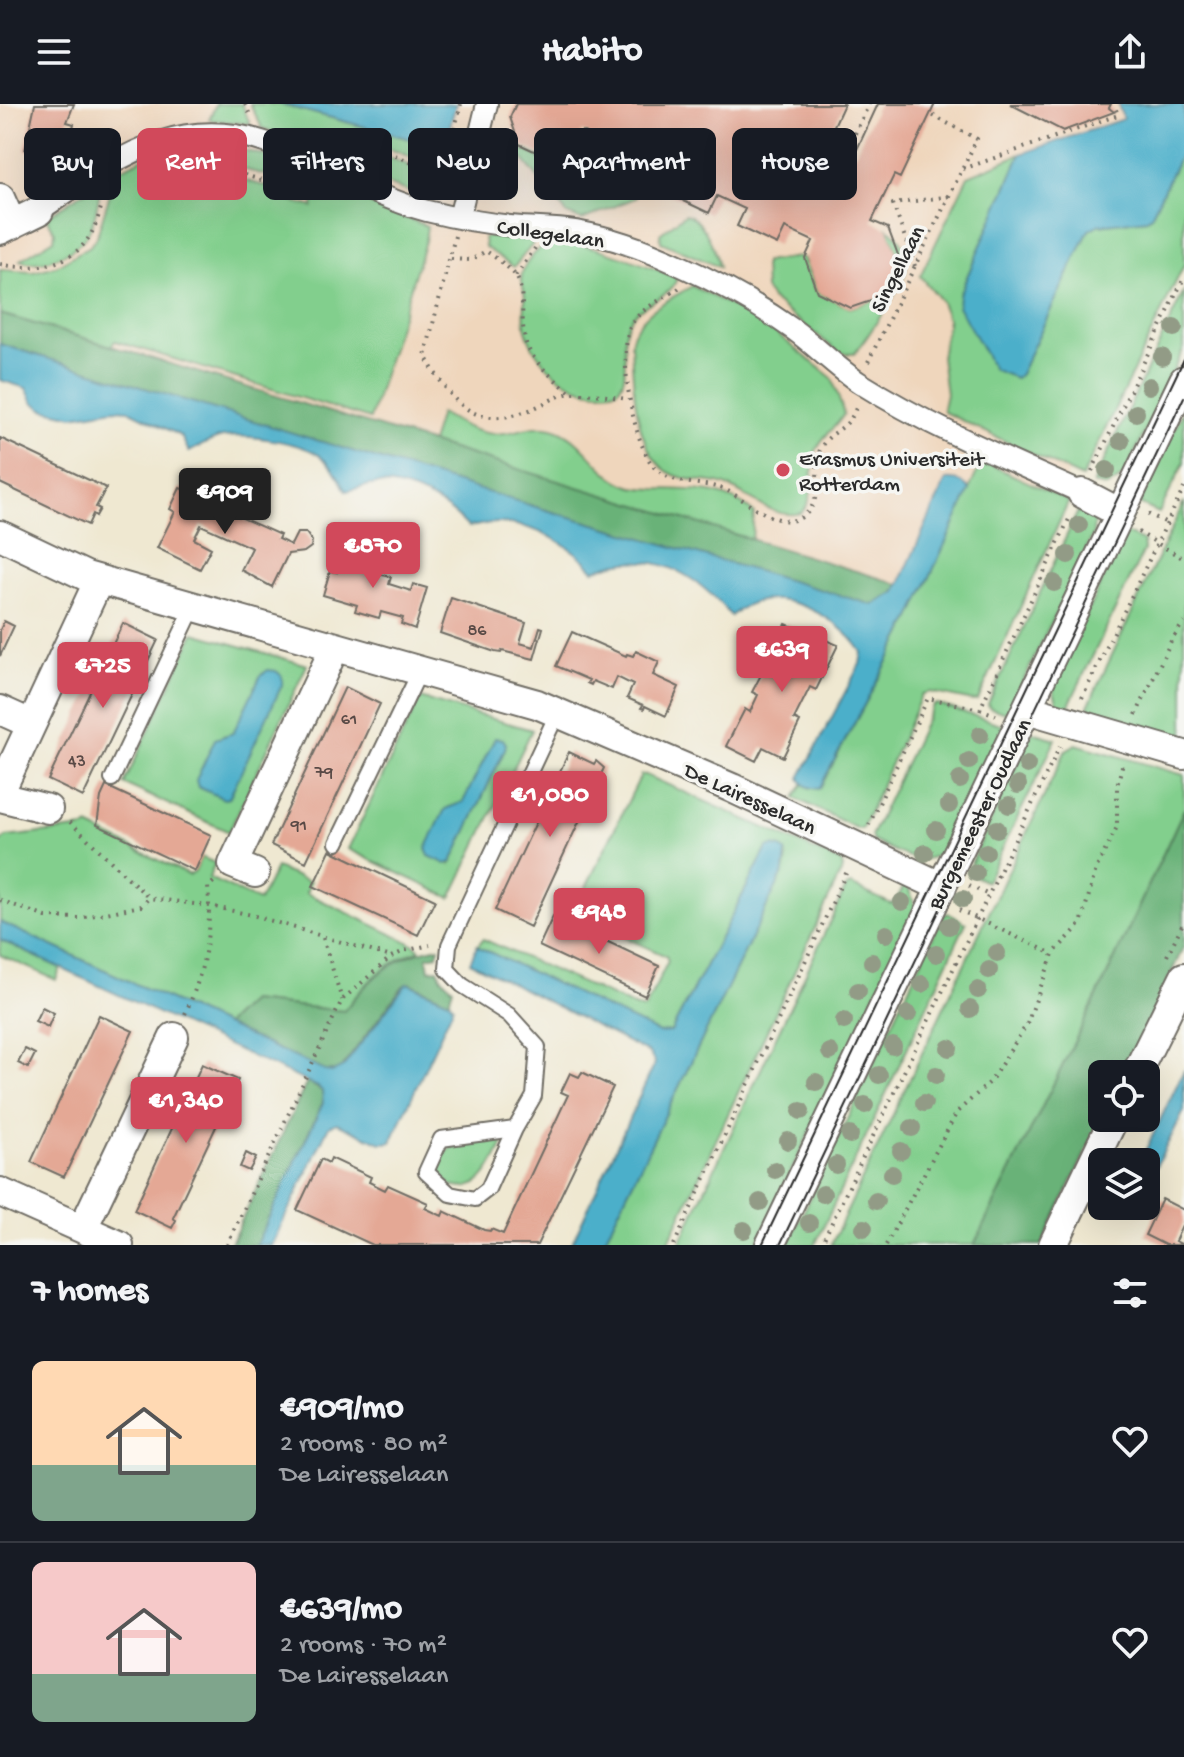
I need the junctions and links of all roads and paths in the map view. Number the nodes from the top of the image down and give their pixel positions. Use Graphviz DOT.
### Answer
graph roads {
  1 [pos="461,104"];
  2 [pos="487,104"];
  3 [pos="869,104"];
  4 [pos="1114,104"];
  5 [pos="930,114"];
  6 [pos="455,128"];
  7 [pos="481,128"];
  8 [pos="857,129"];
  9 [pos="963,169"];
  10 [pos="951,196"];
  11 [pos="0,198"];
  12 [pos="55,200"];
  13 [pos="102,200"];
  14 [pos="392,200"];
  15 [pos="437,200"];
  16 [pos="464,200"];
  17 [pos="39,211"];
  18 [pos="433,213"];
  19 [pos="459,218"];
  20 [pos="6,228"];
  21 [pos="548,228"];
  22 [pos="451,259"];
  23 [pos="0,264"];
  24 [pos="915,266"];
  25 [pos="696,274"];
  26 [pos="516,276"];
  27 [pos="1184,278"];
  28 [pos="1184,380"];
  29 [pos="858,382"];
  30 [pos="571,393"];
  31 [pos="628,399"];
  32 [pos="1184,488"];
  33 [pos="1082,493"];
  34 [pos="1120,513"];
  35 [pos="0,535"];
  36 [pos="1158,542"];
  37 [pos="1184,559"];
  38 [pos="99,580"];
  39 [pos="194,606"];
  40 [pos="1184,622"];
  41 [pos="335,647"];
  42 [pos="420,671"];
  43 [pos="1027,709"];
  44 [pos="0,710"];
  45 [pos="558,712"];
  46 [pos="1071,722"];
  47 [pos="31,724"];
  48 [pos="1128,739"];
  49 [pos="1184,755"];
  50 [pos="112,779"];
  51 [pos="0,794"];
  52 [pos="48,809"];
  53 [pos="337,843"];
  54 [pos="858,847"];
  55 [pos="244,869"];
  56 [pos="942,887"];
  57 [pos="149,898"];
  58 [pos="0,900"];
  59 [pos="210,906"];
  60 [pos="977,919"];
  61 [pos="322,936"];
  62 [pos="449,945"];
  63 [pos="1053,954"];
  64 [pos="391,957"];
  65 [pos="1184,977"];
  66 [pos="192,998"];
  67 [pos="342,1000"];
  68 [pos="174,1037"];
  69 [pos="1143,1060"];
  70 [pos="515,1129"];
  71 [pos="1107,1132"];
  72 [pos="0,1192"];
  73 [pos="83,1228"];
  74 [pos="119,1245"];
  75 [pos="227,1245"];
  76 [pos="674,1245"];
  77 [pos="770,1245"];
  78 [pos="821,1245"];
  79 [pos="886,1245"];
  80 [pos="1053,1245"];
  1 -- 6 [label="path"];
  2 -- 7 [label="street"];
  3 -- 8 [label="path"];
  4 -- 9 [label="path"];
  5 -- 9 [label="path, Singellaan"];
  9 -- 10 [label="path, Singellaan"];
  10 -- 24 [label="path, Singellaan"];
  10 -- 24 [label="path"];
  11 -- 20 [label="street"];
  12 -- 17 [label="street, Collegelaan"];
  13 -- 23 [label="path"];
  14 -- 18 [label="street, Collegelaan"];
  15 -- 18 [label="path"];
  16 -- 19 [label="street"];
  17 -- 20 [label="street, Collegelaan"];
  18 -- 19 [label="street, Collegelaan"];
  19 -- 21 [label="street, Collegelaan"];
  19 -- 22 [label="path"];
  21 -- 25 [label="street, Collegelaan"];
  21 -- 26 [label="path"];
  22 -- 26 [label="path"];
  22 -- 30 [label="path"];
  24 -- 29 [label="path, Singellaan"];
  25 -- 29 [label="street, Collegelaan"];
  25 -- 31 [label="path"];
  26 -- 30 [label="path"];
  27 -- 33 [label="path"];
  28 -- 34 [label="street, Burgemeester Oudlaan"];
  29 -- 31 [label="path, Singellaan"];
  29 -- 33 [label="street, Collegelaan"];
  30 -- 31 [label="path"];
  32 -- 36 [label="path, Burgemeester Oudlaan"];
  33 -- 34 [label="street, Collegelaan"];
  33 -- 54 [label="path"];
  34 -- 43 [label="street, Burgemeester Oudlaan"];
  35 -- 38 [label="street, De Lairesselaan"];
  36 -- 37 [label="path"];
  36 -- 46 [label="path, Burgemeester Oudlaan"];
  38 -- 39 [label="street, De Lairesselaan"];
  38 -- 47 [label="street"];
  39 -- 41 [label="street, De Lairesselaan"];
  39 -- 50 [label="lane"];
  40 -- 48 [label="path"];
  41 -- 42 [label="street, De Lairesselaan"];
  41 -- 55 [label="street"];
  42 -- 45 [label="street, De Lairesselaan"];
  42 -- 53 [label="lane"];
  43 -- 46 [label="street"];
  43 -- 56 [label="street, Burgemeester Oudlaan"];
  44 -- 47 [label="street"];
  45 -- 54 [label="street, De Lairesselaan"];
  45 -- 62 [label="lane"];
  46 -- 48 [label="street"];
  46 -- 60 [label="path, Burgemeester Oudlaan"];
  47 -- 51 [label="street"];
  48 -- 49 [label="street"];
  48 -- 63 [label="path"];
  51 -- 52 [label="street"];
  52 -- 57 [label="path"];
  54 -- 56 [label="street, De Lairesselaan"];
  54 -- 76 [label="path"];
  55 -- 59 [label="path"];
  56 -- 77 [label="street, Burgemeester Oudlaan"];
  57 -- 58 [label="path"];
  57 -- 59 [label="path"];
  59 -- 61 [label="path"];
  59 -- 66 [label="path"];
  60 -- 63 [label="path"];
  60 -- 78 [label="path, Burgemeester Oudlaan"];
  61 -- 64 [label="path"];
  61 -- 67 [label="path"];
  62 -- 64 [label="path"];
  62 -- 70 [label="lane"];
  63 -- 79 [label="path"];
  64 -- 67 [label="path"];
  65 -- 69 [label="street"];
  67 -- 75 [label="path"];
  68 -- 73 [label="street"];
  70 -- 70 [label="lane"];
  71 -- 80 [label="street"];
  72 -- 73 [label="street"];
  73 -- 74 [label="street"];
}
